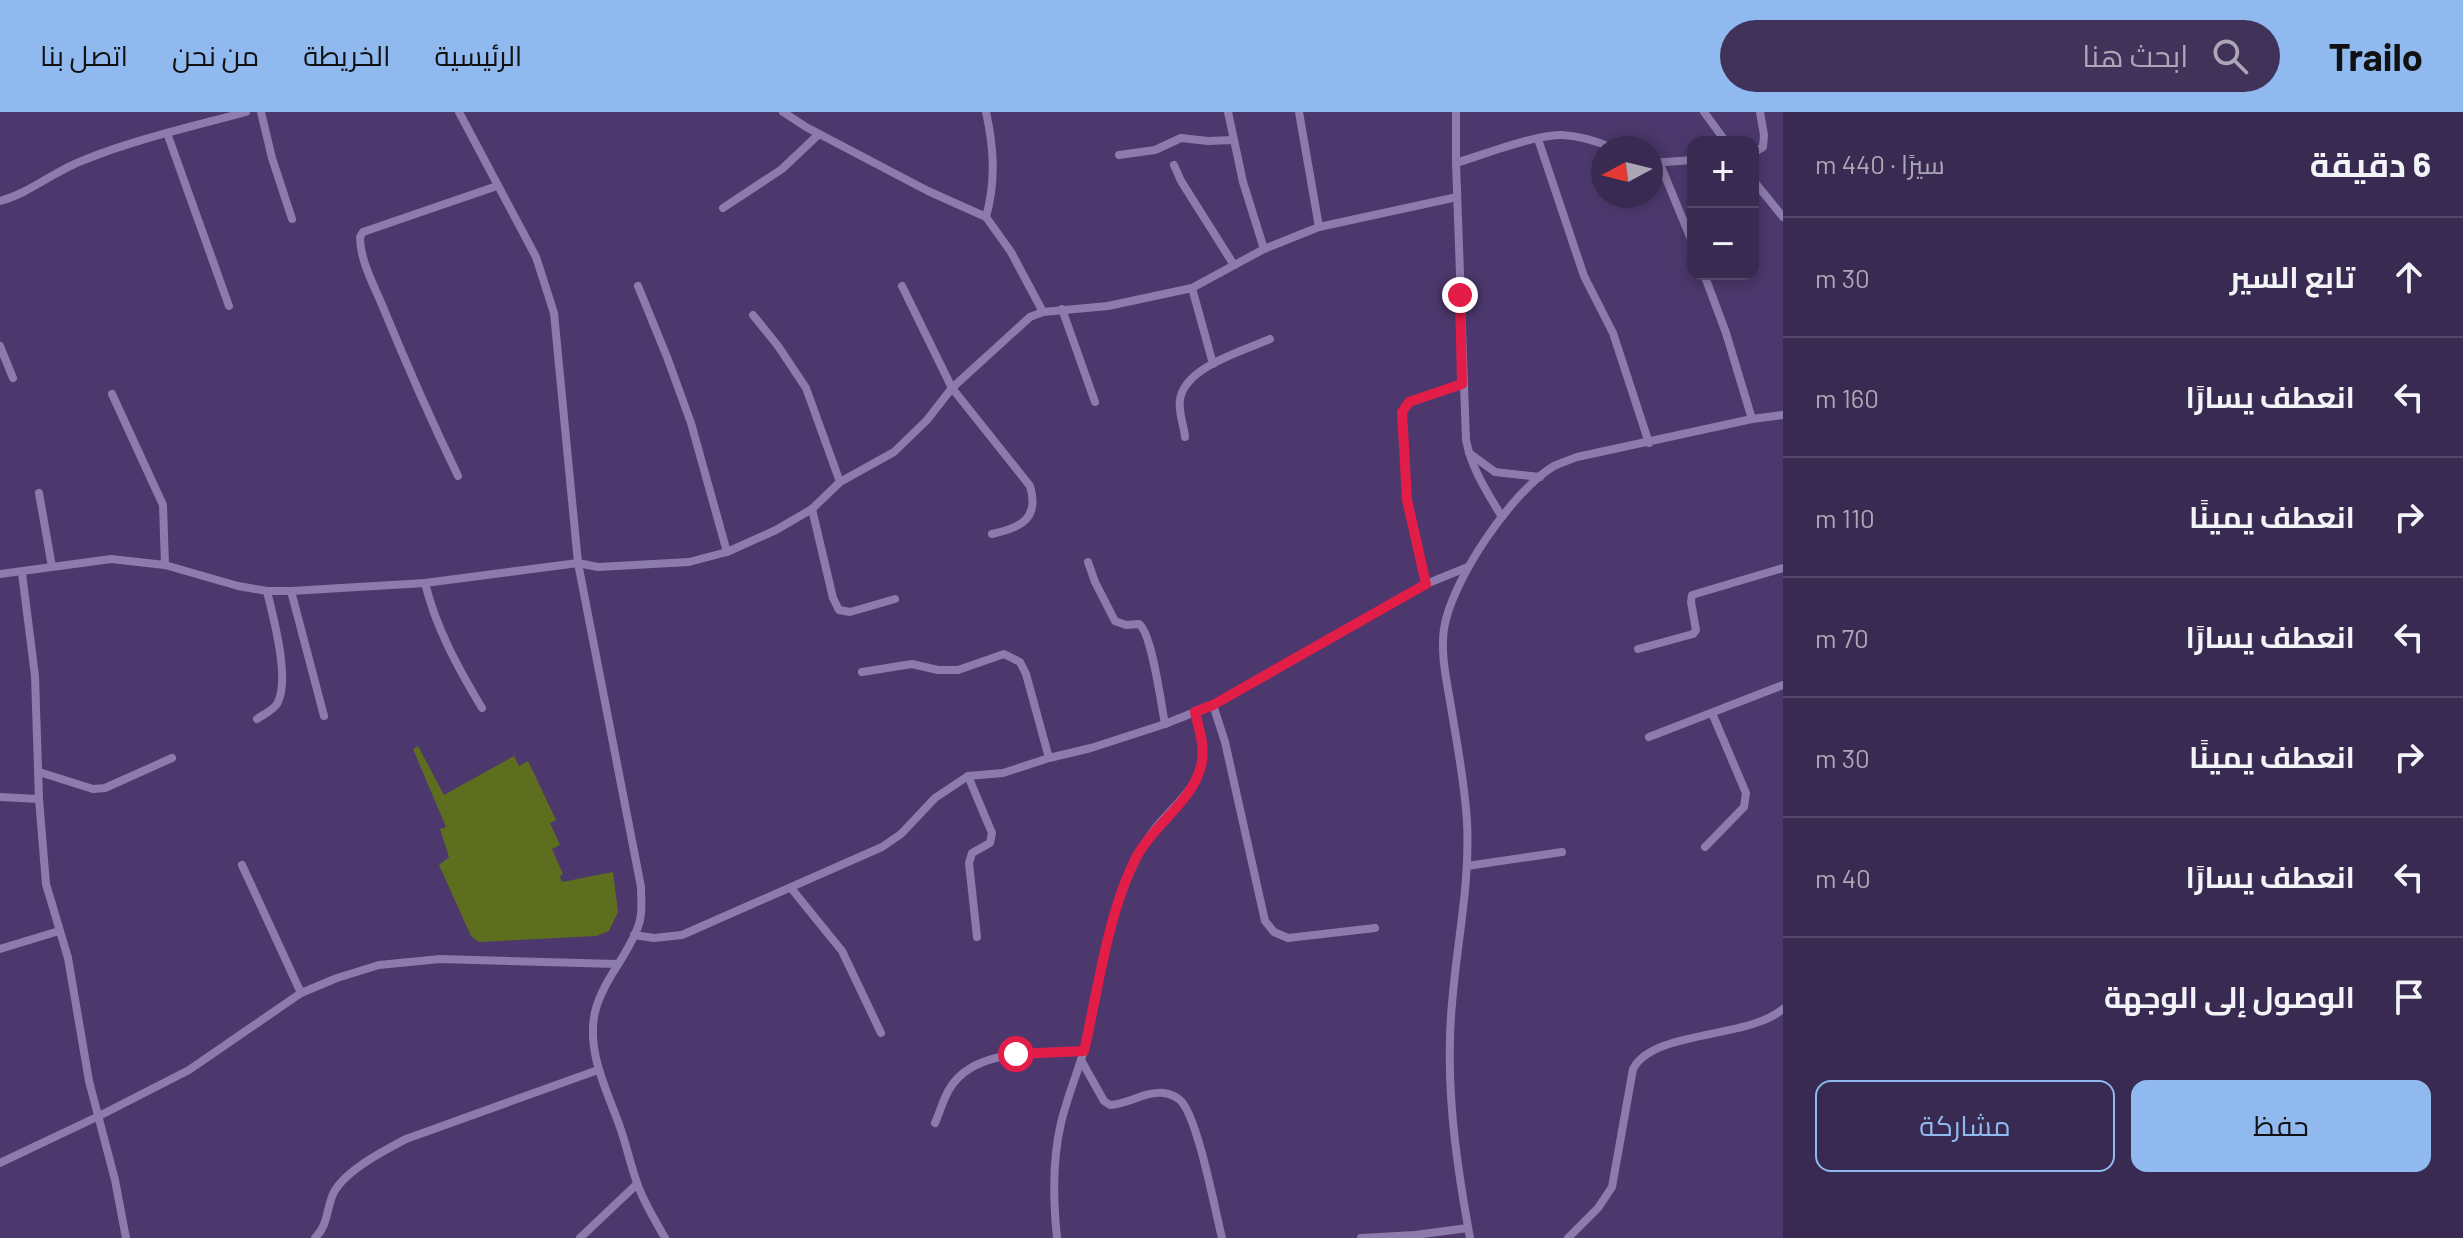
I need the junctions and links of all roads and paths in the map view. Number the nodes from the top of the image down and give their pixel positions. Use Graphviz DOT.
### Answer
graph roads {
  1 [pos="246,112"];
  2 [pos="261,112"];
  3 [pos="459,112"];
  4 [pos="783,112"];
  5 [pos="986,112"];
  6 [pos="1228,112"];
  7 [pos="1299,112"];
  8 [pos="1456,112"];
  9 [pos="1704,112"];
  10 [pos="1760,112"];
  11 [pos="167,133"];
  12 [pos="819,134"];
  13 [pos="1722,136"];
  14 [pos="1538,139"];
  15 [pos="1233,140"];
  16 [pos="1591,142"];
  17 [pos="1759,149"];
  18 [pos="1119,155"];
  19 [pos="1687,161"];
  20 [pos="1456,163"];
  21 [pos="1663,163"];
  22 [pos="1174,165"];
  23 [pos="1663,179"];
  24 [pos="497,186"];
  25 [pos="1759,187"];
  26 [pos="1457,197"];
  27 [pos="0,201"];
  28 [pos="723,208"];
  29 [pos="986,217"];
  30 [pos="1783,217"];
  31 [pos="292,219"];
  32 [pos="1319,227"];
  33 [pos="1687,231"];
  34 [pos="1264,249"];
  35 [pos="1234,265"];
  36 [pos="1706,280"];
  37 [pos="638,286"];
  38 [pos="902,286"];
  39 [pos="1192,288"];
  40 [pos="229,306"];
  41 [pos="1062,309"];
  42 [pos="1043,312"];
  43 [pos="753,315"];
  44 [pos="1270,339"];
  45 [pos="0,346"];
  46 [pos="1213,364"];
  47 [pos="13,378"];
  48 [pos="1462,384"];
  49 [pos="952,388"];
  50 [pos="112,394"];
  51 [pos="1095,402"];
  52 [pos="1783,415"];
  53 [pos="1752,419"];
  54 [pos="1185,437"];
  55 [pos="1649,443"];
  56 [pos="1468,453"];
  57 [pos="458,476"];
  58 [pos="1540,477"];
  59 [pos="840,482"];
  60 [pos="39,493"];
  61 [pos="812,509"];
  62 [pos="1502,517"];
  63 [pos="992,534"];
  64 [pos="727,552"];
  65 [pos="1088,562"];
  66 [pos="578,563"];
  67 [pos="165,565"];
  68 [pos="52,567"];
  69 [pos="1468,567"];
  70 [pos="1783,568"];
  71 [pos="22,573"];
  72 [pos="0,574"];
  73 [pos="425,583"];
  74 [pos="1426,584"];
  75 [pos="267,591"];
  76 [pos="291,591"];
  77 [pos="895,599"];
  78 [pos="1638,649"];
  79 [pos="862,672"];
  80 [pos="1783,685"];
  81 [pos="1213,705"];
  82 [pos="482,708"];
  83 [pos="1195,712"];
  84 [pos="1712,713"];
  85 [pos="324,716"];
  86 [pos="257,719"];
  87 [pos="1165,724"];
  88 [pos="1649,737"];
  89 [pos="172,758"];
  90 [pos="1049,758"];
  91 [pos="39,772"];
  92 [pos="968,776"];
  93 [pos="0,797"];
  94 [pos="39,799"];
  95 [pos="1705,847"];
  96 [pos="1562,852"];
  97 [pos="242,865"];
  98 [pos="1467,866"];
  99 [pos="791,888"];
  100 [pos="1375,928"];
  101 [pos="59,931"];
  102 [pos="634,935"];
  103 [pos="977,937"];
  104 [pos="0,949"];
  105 [pos="617,964"];
  106 [pos="301,993"];
  107 [pos="1783,1009"];
  108 [pos="881,1033"];
  109 [pos="1083,1056"];
  110 [pos="598,1070"];
  111 [pos="99,1116"];
  112 [pos="935,1123"];
  113 [pos="0,1163"];
  114 [pos="637,1184"];
  115 [pos="1469,1233"];
  116 [pos="126,1238"];
  117 [pos="315,1238"];
  118 [pos="580,1238"];
  119 [pos="665,1238"];
  120 [pos="1057,1238"];
  121 [pos="1222,1238"];
  122 [pos="1361,1238"];
  123 [pos="1568,1238"];
  1 -- 11 [label="street"];
  2 -- 31 [label="street"];
  3 -- 24 [label="street"];
  4 -- 12 [label="street"];
  5 -- 29 [label="street"];
  6 -- 15 [label="street"];
  7 -- 32 [label="street"];
  8 -- 20 [label="street"];
  9 -- 13 [label="street"];
  10 -- 17 [label="street"];
  11 -- 27 [label="street"];
  11 -- 40 [label="street"];
  12 -- 28 [label="street"];
  12 -- 29 [label="street"];
  14 -- 16 [label="street"];
  14 -- 20 [label="street"];
  14 -- 55 [label="street"];
  15 -- 18 [label="street"];
  15 -- 34 [label="street"];
  19 -- 21 [label="street"];
  20 -- 26 [label="street"];
  22 -- 35 [label="street"];
  23 -- 33 [label="street"];
  24 -- 57 [label="street"];
  24 -- 66 [label="street"];
  25 -- 30 [label="street"];
  26 -- 32 [label="street"];
  26 -- 48 [label="street"];
  29 -- 42 [label="street"];
  32 -- 34 [label="street"];
  34 -- 35 [label="street"];
  35 -- 39 [label="street"];
  36 -- 53 [label="street"];
  37 -- 64 [label="street"];
  38 -- 49 [label="street"];
  39 -- 41 [label="street"];
  39 -- 46 [label="street"];
  41 -- 42 [label="street"];
  41 -- 51 [label="street"];
  42 -- 49 [label="street"];
  43 -- 59 [label="street"];
  44 -- 46 [label="street"];
  45 -- 47 [label="street"];
  46 -- 54 [label="street"];
  48 -- 56 [label="street"];
  48 -- 74 [label="street"];
  49 -- 59 [label="street"];
  49 -- 63 [label="street"];
  50 -- 67 [label="street"];
  52 -- 53 [label="street"];
  53 -- 55 [label="street"];
  55 -- 58 [label="street"];
  56 -- 58 [label="street"];
  56 -- 62 [label="street"];
  58 -- 62 [label="street"];
  59 -- 61 [label="street"];
  60 -- 68 [label="street"];
  61 -- 64 [label="street"];
  61 -- 77 [label="street"];
  62 -- 69 [label="street"];
  64 -- 66 [label="street"];
  65 -- 87 [label="street"];
  66 -- 73 [label="street"];
  66 -- 102 [label="street"];
  67 -- 68 [label="street"];
  67 -- 75 [label="street"];
  68 -- 71 [label="street"];
  69 -- 74 [label="street"];
  69 -- 98 [label="street"];
  70 -- 78 [label="street"];
  71 -- 72 [label="street"];
  71 -- 91 [label="street"];
  73 -- 76 [label="street"];
  73 -- 82 [label="street"];
  74 -- 81 [label="street"];
  75 -- 76 [label="street"];
  75 -- 86 [label="street"];
  76 -- 85 [label="street"];
  79 -- 90 [label="street"];
  80 -- 84 [label="street"];
  81 -- 83 [label="street"];
  81 -- 100 [label="street"];
  83 -- 87 [label="street"];
  83 -- 109 [label="street"];
  84 -- 88 [label="street"];
  84 -- 95 [label="street"];
  87 -- 90 [label="street"];
  89 -- 91 [label="street"];
  90 -- 92 [label="street"];
  91 -- 94 [label="street"];
  92 -- 99 [label="street"];
  92 -- 103 [label="street"];
  93 -- 94 [label="street"];
  94 -- 101 [label="street"];
  96 -- 98 [label="street"];
  97 -- 106 [label="street"];
  98 -- 115 [label="street"];
  99 -- 102 [label="street"];
  99 -- 108 [label="street"];
  101 -- 104 [label="street"];
  101 -- 111 [label="street"];
  102 -- 105 [label="street"];
  105 -- 106 [label="street"];
  105 -- 110 [label="street"];
  106 -- 111 [label="street"];
  107 -- 123 [label="street"];
  109 -- 112 [label="street"];
  109 -- 120 [label="street"];
  109 -- 121 [label="street"];
  110 -- 114 [label="street"];
  110 -- 117 [label="street"];
  111 -- 113 [label="street"];
  111 -- 116 [label="street"];
  114 -- 118 [label="street"];
  114 -- 119 [label="street"];
  115 -- 122 [label="street"];
}
